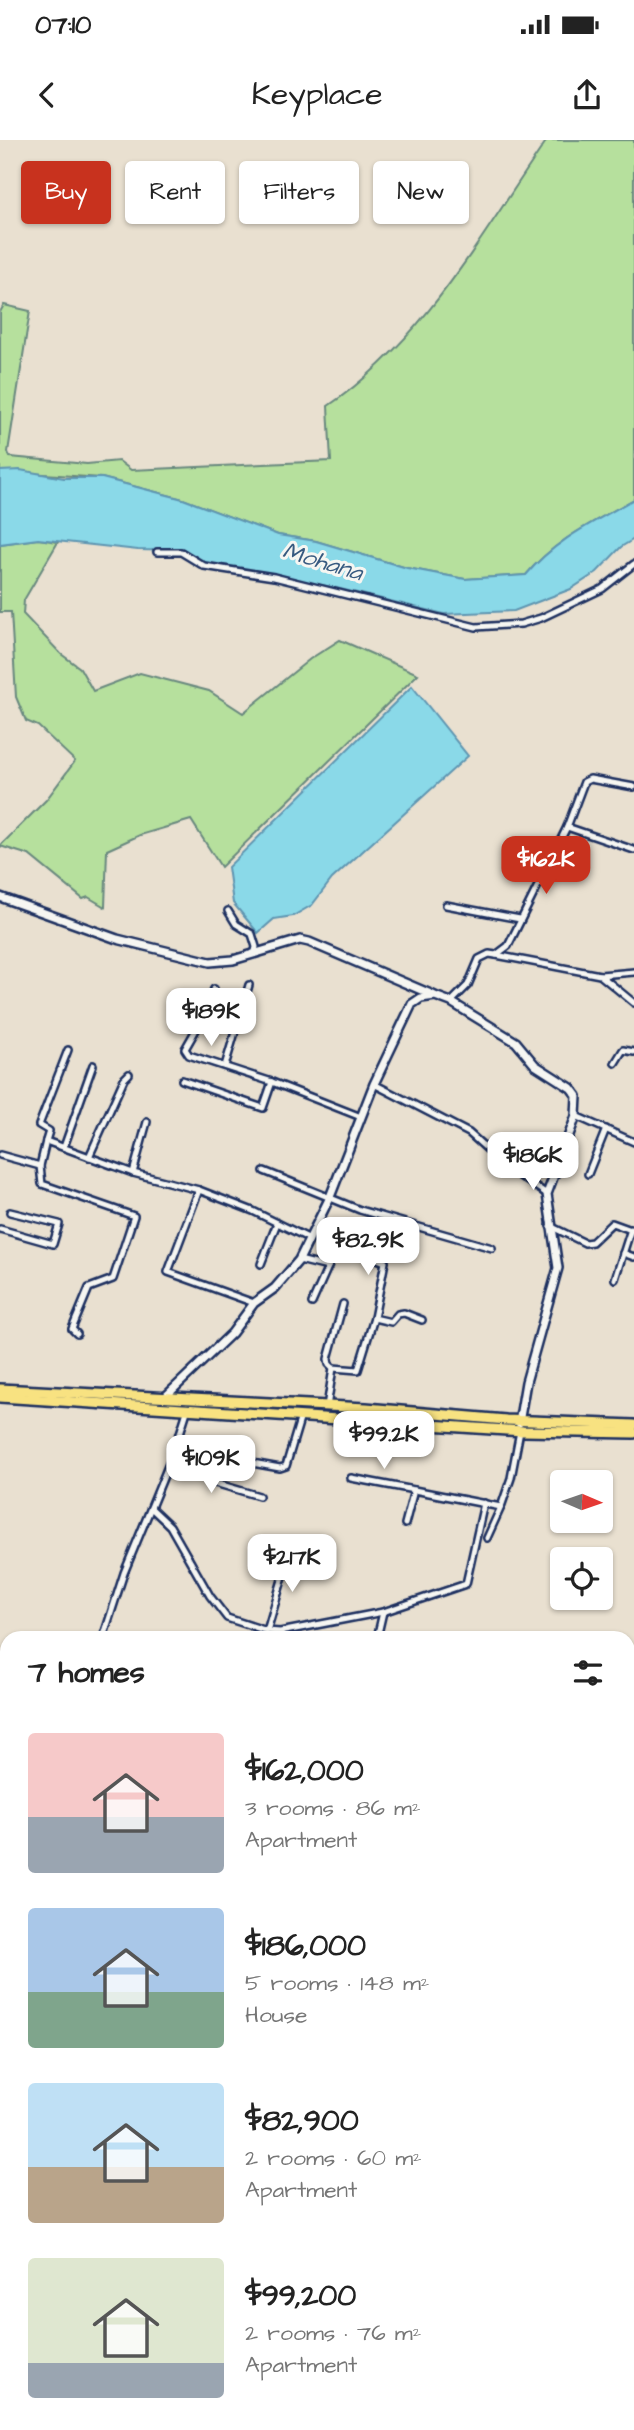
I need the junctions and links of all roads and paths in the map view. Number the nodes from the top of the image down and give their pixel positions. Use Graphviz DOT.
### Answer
graph roads {
  1 [pos="157,552"];
  2 [pos="634,564"];
  3 [pos="634,787"];
  4 [pos="567,827"];
  5 [pos="634,850"];
  6 [pos="0,897"];
  7 [pos="446,905"];
  8 [pos="228,911"];
  9 [pos="520,919"];
  10 [pos="255,951"];
  11 [pos="496,955"];
  12 [pos="634,972"];
  13 [pos="600,975"];
  14 [pos="249,985"];
  15 [pos="214,989"];
  16 [pos="435,996"];
  17 [pos="451,1002"];
  18 [pos="634,1003"];
  19 [pos="68,1050"];
  20 [pos="634,1052"];
  21 [pos="615,1063"];
  22 [pos="93,1065"];
  23 [pos="225,1066"];
  24 [pos="129,1074"];
  25 [pos="182,1080"];
  26 [pos="272,1082"];
  27 [pos="374,1084"];
  28 [pos="361,1116"];
  29 [pos="576,1116"];
  30 [pos="147,1122"];
  31 [pos="606,1129"];
  32 [pos="46,1141"];
  33 [pos="634,1142"];
  34 [pos="64,1147"];
  35 [pos="0,1155"];
  36 [pos="89,1157"];
  37 [pos="40,1166"];
  38 [pos="264,1171"];
  39 [pos="133,1173"];
  40 [pos="588,1174"];
  41 [pos="199,1190"];
  42 [pos="547,1194"];
  43 [pos="330,1197"];
  44 [pos="10,1212"];
  45 [pos="277,1223"];
  46 [pos="550,1226"];
  47 [pos="0,1229"];
  48 [pos="632,1230"];
  49 [pos="310,1239"];
  50 [pos="492,1248"];
  51 [pos="623,1253"];
  52 [pos="634,1257"];
  53 [pos="299,1260"];
  54 [pos="261,1264"];
  55 [pos="328,1267"];
  56 [pos="615,1279"];
  57 [pos="254,1303"];
  58 [pos="312,1303"];
  59 [pos="342,1304"];
  60 [pos="374,1318"];
  61 [pos="422,1320"];
  62 [pos="77,1334"];
  63 [pos="333,1367"];
  64 [pos="0,1389"];
  65 [pos="0,1398"];
  66 [pos="164,1398"];
  67 [pos="188,1407"];
  68 [pos="327,1407"];
  69 [pos="301,1416"];
  70 [pos="520,1425"];
  71 [pos="634,1425"];
  72 [pos="634,1433"];
  73 [pos="176,1449"];
  74 [pos="222,1457"];
  75 [pos="351,1478"];
  76 [pos="414,1490"];
  77 [pos="259,1496"];
  78 [pos="484,1503"];
  79 [pos="501,1507"];
  80 [pos="151,1508"];
  81 [pos="405,1524"];
  82 [pos="487,1538"];
  83 [pos="291,1549"];
  84 [pos="383,1612"];
  85 [pos="295,1629"];
  86 [pos="105,1631"];
  87 [pos="267,1631"];
  88 [pos="379,1631"];
  1 -- 2 [label="street"];
  3 -- 4 [label="street"];
  4 -- 5 [label="street"];
  4 -- 9 [label="street"];
  6 -- 10 [label="main road"];
  7 -- 9 [label="street"];
  8 -- 10 [label="street"];
  9 -- 11 [label="street"];
  10 -- 16 [label="main road"];
  11 -- 13 [label="street"];
  11 -- 17 [label="street"];
  12 -- 13 [label="street"];
  13 -- 18 [label="street"];
  14 -- 23 [label="street"];
  15 -- 23 [label="street"];
  16 -- 17 [label="main road"];
  16 -- 27 [label="main road"];
  17 -- 29 [label="main road"];
  19 -- 32 [label="street"];
  20 -- 21 [label="street"];
  22 -- 34 [label="street"];
  23 -- 26 [label="street"];
  24 -- 36 [label="street"];
  25 -- 26 [label="street"];
  26 -- 28 [label="street"];
  27 -- 28 [label="main road"];
  27 -- 42 [label="street"];
  28 -- 43 [label="main road"];
  29 -- 31 [label="street"];
  29 -- 42 [label="main road"];
  30 -- 39 [label="street"];
  31 -- 33 [label="street"];
  31 -- 40 [label="street"];
  32 -- 34 [label="street"];
  32 -- 37 [label="street"];
  34 -- 36 [label="street"];
  35 -- 37 [label="street"];
  36 -- 39 [label="street"];
  37 -- 62 [label="street"];
  38 -- 43 [label="street"];
  39 -- 41 [label="street"];
  41 -- 45 [label="street"];
  41 -- 57 [label="street"];
  42 -- 46 [label="main road"];
  43 -- 49 [label="main road"];
  43 -- 50 [label="street"];
  44 -- 47 [label="street"];
  45 -- 49 [label="street"];
  45 -- 54 [label="street"];
  46 -- 48 [label="street"];
  46 -- 70 [label="main road"];
  48 -- 51 [label="street"];
  49 -- 53 [label="main road"];
  51 -- 52 [label="street"];
  51 -- 56 [label="street"];
  53 -- 55 [label="street"];
  53 -- 57 [label="main road"];
  55 -- 58 [label="street"];
  55 -- 60 [label="street"];
  57 -- 66 [label="main road"];
  59 -- 63 [label="street"];
  60 -- 61 [label="street"];
  60 -- 63 [label="street"];
  63 -- 68 [label="street"];
  64 -- 66 [label="highway"];
  65 -- 67 [label="highway"];
  66 -- 68 [label="highway"];
  67 -- 69 [label="highway"];
  67 -- 73 [label="street"];
  68 -- 70 [label="highway"];
  69 -- 70 [label="highway"];
  69 -- 74 [label="street"];
  70 -- 71 [label="highway"];
  70 -- 72 [label="highway"];
  70 -- 79 [label="street"];
  73 -- 74 [label="street"];
  73 -- 80 [label="street"];
  74 -- 77 [label="street"];
  75 -- 76 [label="street"];
  76 -- 78 [label="street"];
  76 -- 81 [label="street"];
  78 -- 79 [label="street"];
  78 -- 84 [label="street"];
  79 -- 82 [label="street"];
  80 -- 86 [label="street"];
  80 -- 87 [label="street"];
  83 -- 87 [label="street"];
  84 -- 85 [label="street"];
  84 -- 88 [label="street"];
  85 -- 87 [label="street"];
}
